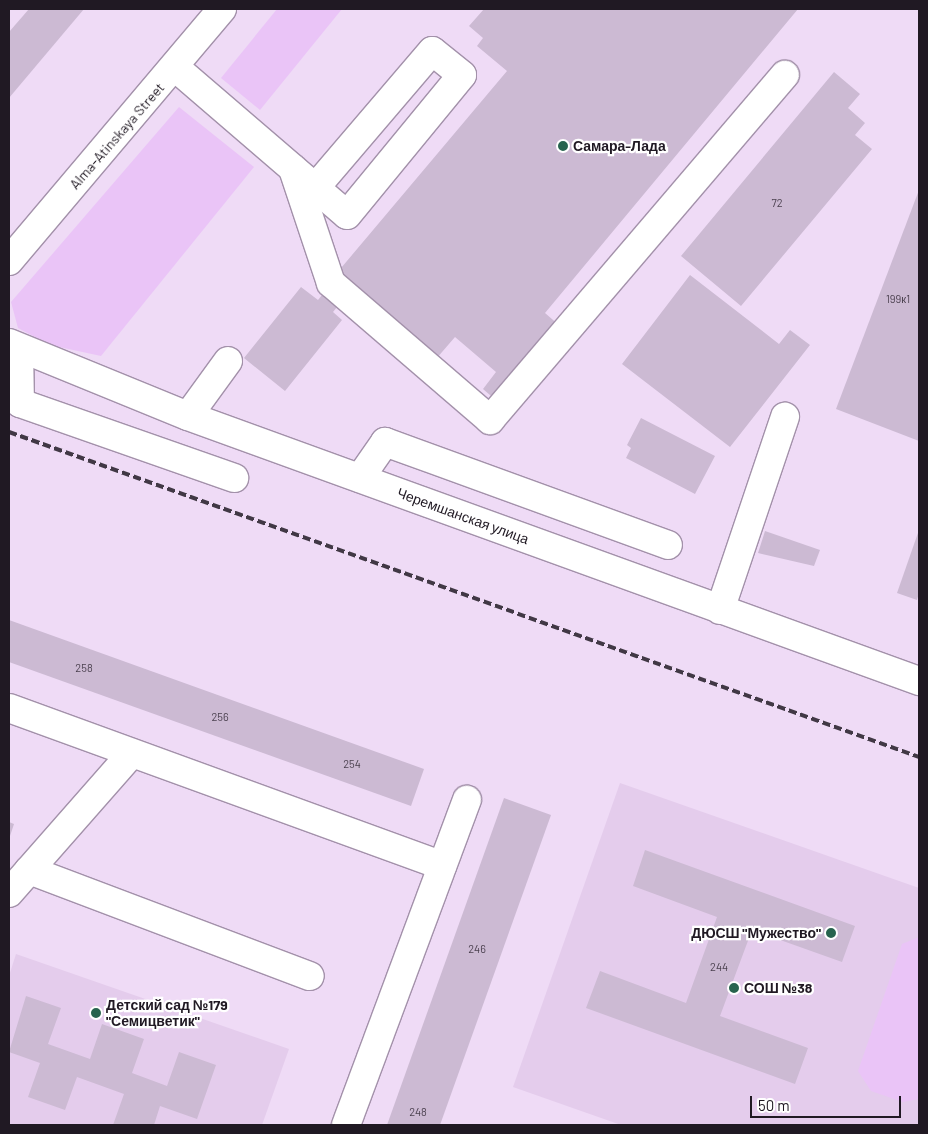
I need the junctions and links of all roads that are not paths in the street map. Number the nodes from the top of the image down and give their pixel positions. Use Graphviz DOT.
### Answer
graph roads {
  1 [pos="222,9"];
  2 [pos="176,68"];
  3 [pos="785,75"];
  4 [pos="293,169"];
  5 [pos="315,188"];
  6 [pos="9,261"];
  7 [pos="14,345"];
  8 [pos="228,361"];
  9 [pos="188,416"];
  10 [pos="785,417"];
  11 [pos="234,478"];
  12 [pos="360,478"];
  13 [pos="668,545"];
  14 [pos="720,610"];
  15 [pos="919,681"];
  16 [pos="9,708"];
  17 [pos="132,753"];
  18 [pos="467,800"];
  19 [pos="442,866"];
  20 [pos="29,870"];
  21 [pos="9,893"];
  22 [pos="310,976"];
  23 [pos="346,1125"];
  1 -- 2 [label="street, Alma-Atinskaya Street"];
  2 -- 4 [label="street"];
  2 -- 6 [label="street, Alma-Atinskaya Street"];
  3 -- 4 [label="street"];
  4 -- 5 [label="street"];
  5 -- 5 [label="street"];
  7 -- 9 [label="street, Черемшанская улица"];
  7 -- 11 [label="street"];
  8 -- 9 [label="street"];
  9 -- 12 [label="street, Черемшанская улица"];
  10 -- 14 [label="street"];
  12 -- 13 [label="street"];
  12 -- 14 [label="street, Черемшанская улица"];
  14 -- 15 [label="street, Черемшанская улица"];
  16 -- 17 [label="street"];
  17 -- 19 [label="street"];
  17 -- 20 [label="street"];
  18 -- 19 [label="street"];
  19 -- 23 [label="street"];
  20 -- 21 [label="street"];
  20 -- 22 [label="street"];
}
